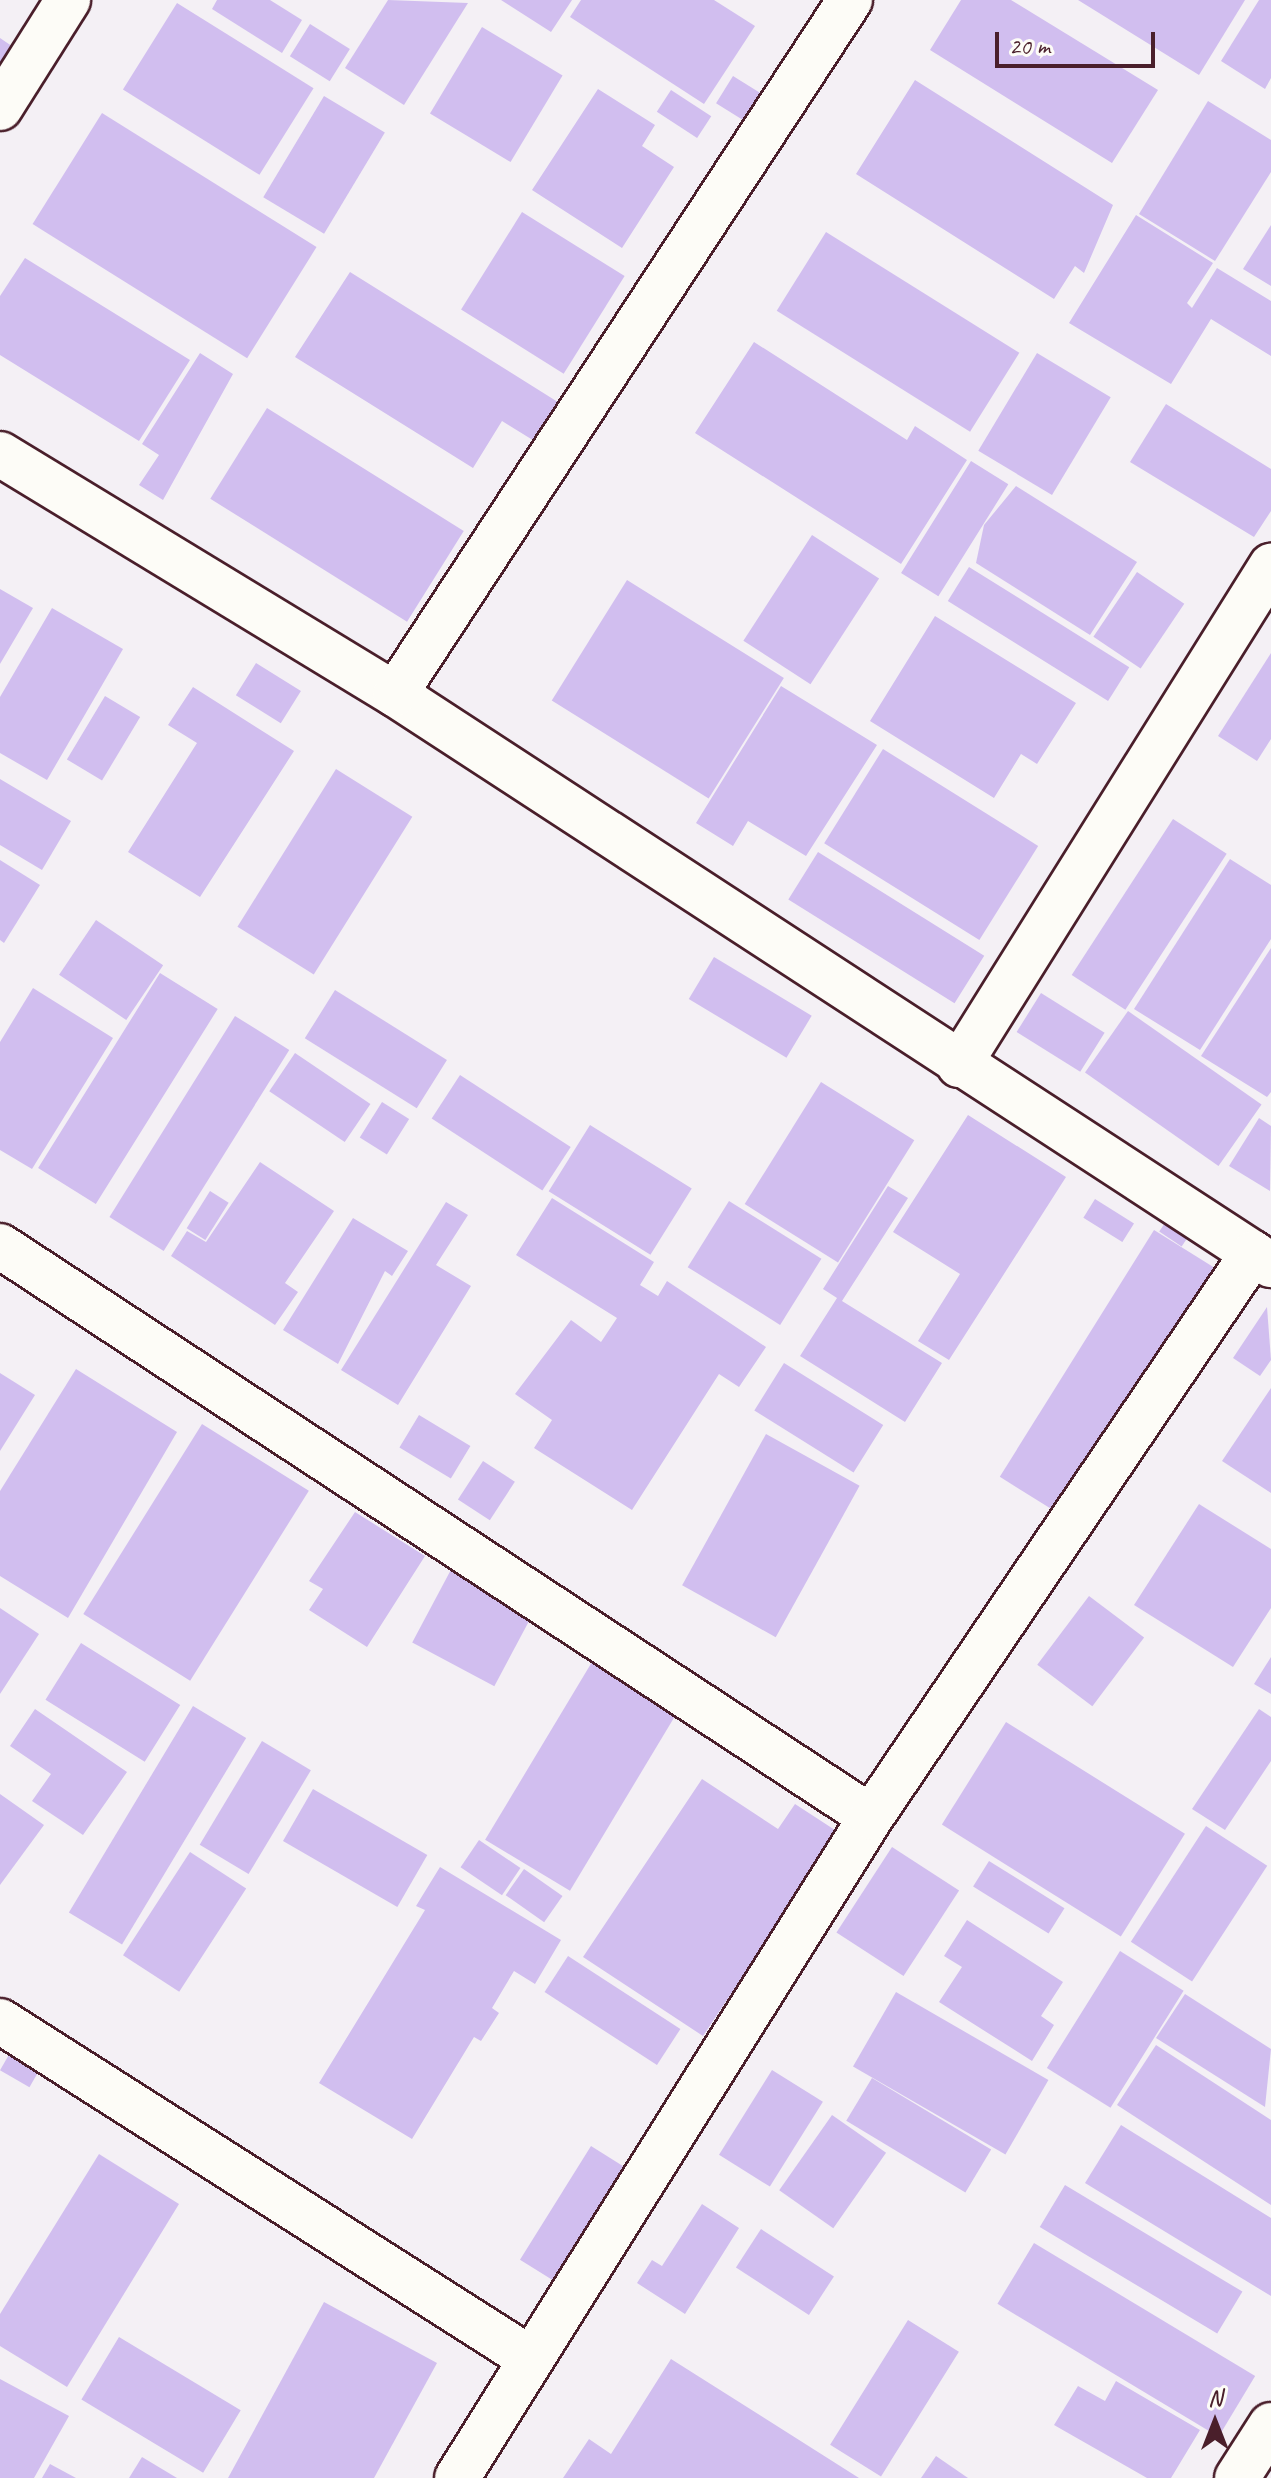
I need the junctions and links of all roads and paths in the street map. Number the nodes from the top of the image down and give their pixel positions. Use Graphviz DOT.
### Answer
graph roads {
  1 [pos="68,0"];
  2 [pos="850,0"];
  3 [pos="0,108"];
  4 [pos="0,454"];
  5 [pos="1271,566"];
  6 [pos="395,694"];
  7 [pos="959,1065"];
  8 [pos="0,1246"];
  9 [pos="1262,1259"];
  10 [pos="871,1817"];
  11 [pos="0,2021"];
  12 [pos="531,2359"];
  13 [pos="1271,2425"];
  14 [pos="457,2478"];
  15 [pos="1237,2478"];
  1 -- 3 [label="street"];
  2 -- 6 [label="street"];
  4 -- 6 [label="street"];
  5 -- 7 [label="street"];
  6 -- 7 [label="street"];
  7 -- 9 [label="street"];
  8 -- 10 [label="street"];
  9 -- 10 [label="street"];
  10 -- 12 [label="street"];
  11 -- 12 [label="street"];
  12 -- 14 [label="street"];
  13 -- 15 [label="street"];
}
